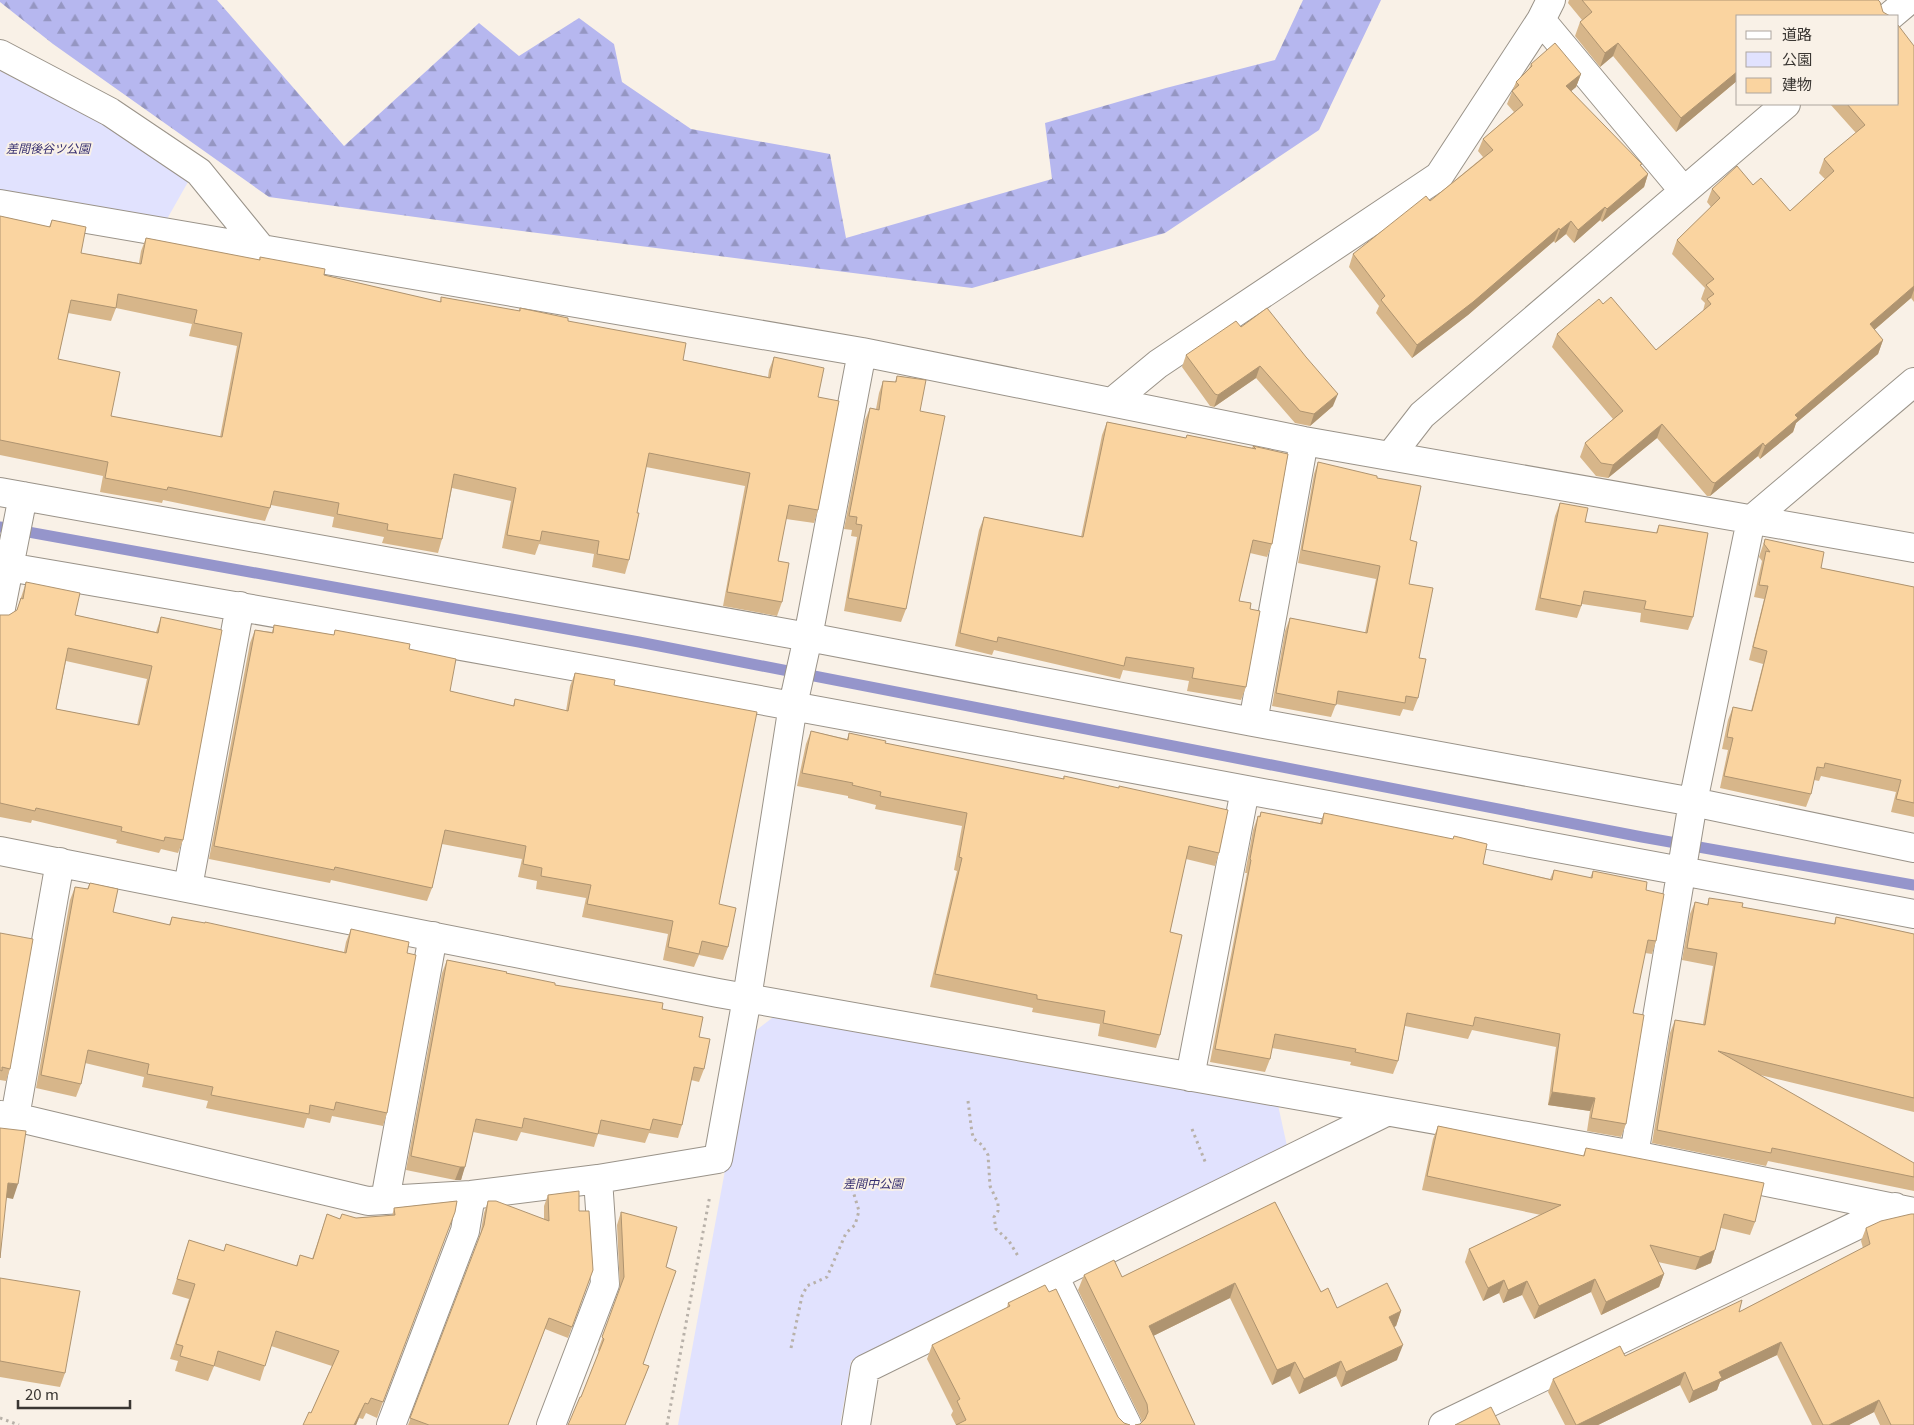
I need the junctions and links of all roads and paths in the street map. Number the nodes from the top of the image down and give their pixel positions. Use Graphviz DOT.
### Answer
graph roads {
  1 [pos="1909,0"];
  2 [pos="1546,10"];
  3 [pos="1891,15"];
  4 [pos="0,54"];
  5 [pos="1785,105"];
  6 [pos="1684,190"];
  7 [pos="0,204"];
  8 [pos="260,247"];
  9 [pos="862,352"];
  10 [pos="1914,382"];
  11 [pos="1112,402"];
  12 [pos="1304,441"];
  13 [pos="1391,455"];
  14 [pos="12,494"];
  15 [pos="1751,520"];
  16 [pos="1914,548"];
  17 [pos="4,567"];
  18 [pos="240,606"];
  19 [pos="0,613"];
  20 [pos="808,637"];
  21 [pos="793,705"];
  22 [pos="1253,722"];
  23 [pos="1245,790"];
  24 [pos="1694,802"];
  25 [pos="1914,848"];
  26 [pos="0,851"];
  27 [pos="60,862"];
  28 [pos="1683,871"];
  29 [pos="188,888"];
  30 [pos="1914,914"];
  31 [pos="433,936"];
  32 [pos="747,998"];
  33 [pos="1190,1077"];
  34 [pos="968,1101"];
  35 [pos="1386,1112"];
  36 [pos="8,1116"];
  37 [pos="1634,1155"];
  38 [pos="598,1178"];
  39 [pos="849,1178"];
  40 [pos="711,1192"];
  41 [pos="471,1195"];
  42 [pos="385,1200"];
  43 [pos="1905,1209"];
  44 [pos="1042,1282"];
  45 [pos="791,1348"];
  46 [pos="0,1418"];
  47 [pos="19,1425"];
  48 [pos="390,1425"];
  49 [pos="551,1425"];
  50 [pos="666,1425"];
  51 [pos="856,1425"];
  52 [pos="1126,1425"];
  53 [pos="1443,1425"];
  1 -- 3 [label="street"];
  2 -- 6 [label="street"];
  2 -- 11 [label="street"];
  4 -- 8 [label="street"];
  5 -- 6 [label="street"];
  6 -- 13 [label="street"];
  7 -- 8 [label="street"];
  8 -- 9 [label="street"];
  9 -- 11 [label="street"];
  9 -- 20 [label="street"];
  10 -- 15 [label="street"];
  11 -- 12 [label="street"];
  12 -- 13 [label="street"];
  12 -- 22 [label="street"];
  13 -- 15 [label="street"];
  14 -- 17 [label="street"];
  14 -- 20 [label="street"];
  15 -- 16 [label="street"];
  15 -- 24 [label="street"];
  17 -- 18 [label="street"];
  17 -- 19 [label="street"];
  18 -- 21 [label="street"];
  18 -- 29 [label="street"];
  20 -- 21 [label="street"];
  20 -- 22 [label="street"];
  21 -- 23 [label="street"];
  21 -- 32 [label="street"];
  22 -- 24 [label="street"];
  23 -- 28 [label="street"];
  23 -- 33 [label="street"];
  24 -- 25 [label="street"];
  24 -- 28 [label="street"];
  26 -- 27 [label="street"];
  27 -- 29 [label="street"];
  27 -- 36 [label="street"];
  28 -- 30 [label="street"];
  28 -- 37 [label="street"];
  29 -- 31 [label="street"];
  31 -- 32 [label="street"];
  31 -- 42 [label="street"];
  32 -- 33 [label="street"];
  32 -- 38 [label="street"];
  33 -- 35 [label="street"];
  34 -- 44 [label="path"];
  35 -- 37 [label="street"];
  35 -- 44 [label="street"];
  36 -- 42 [label="street"];
  37 -- 43 [label="street"];
  38 -- 41 [label="street"];
  38 -- 49 [label="street"];
  39 -- 45 [label="path"];
  40 -- 50 [label="path"];
  41 -- 42 [label="street"];
  41 -- 48 [label="street"];
  43 -- 53 [label="street"];
  44 -- 51 [label="street"];
  44 -- 52 [label="street"];
  46 -- 47 [label="path"];
}
